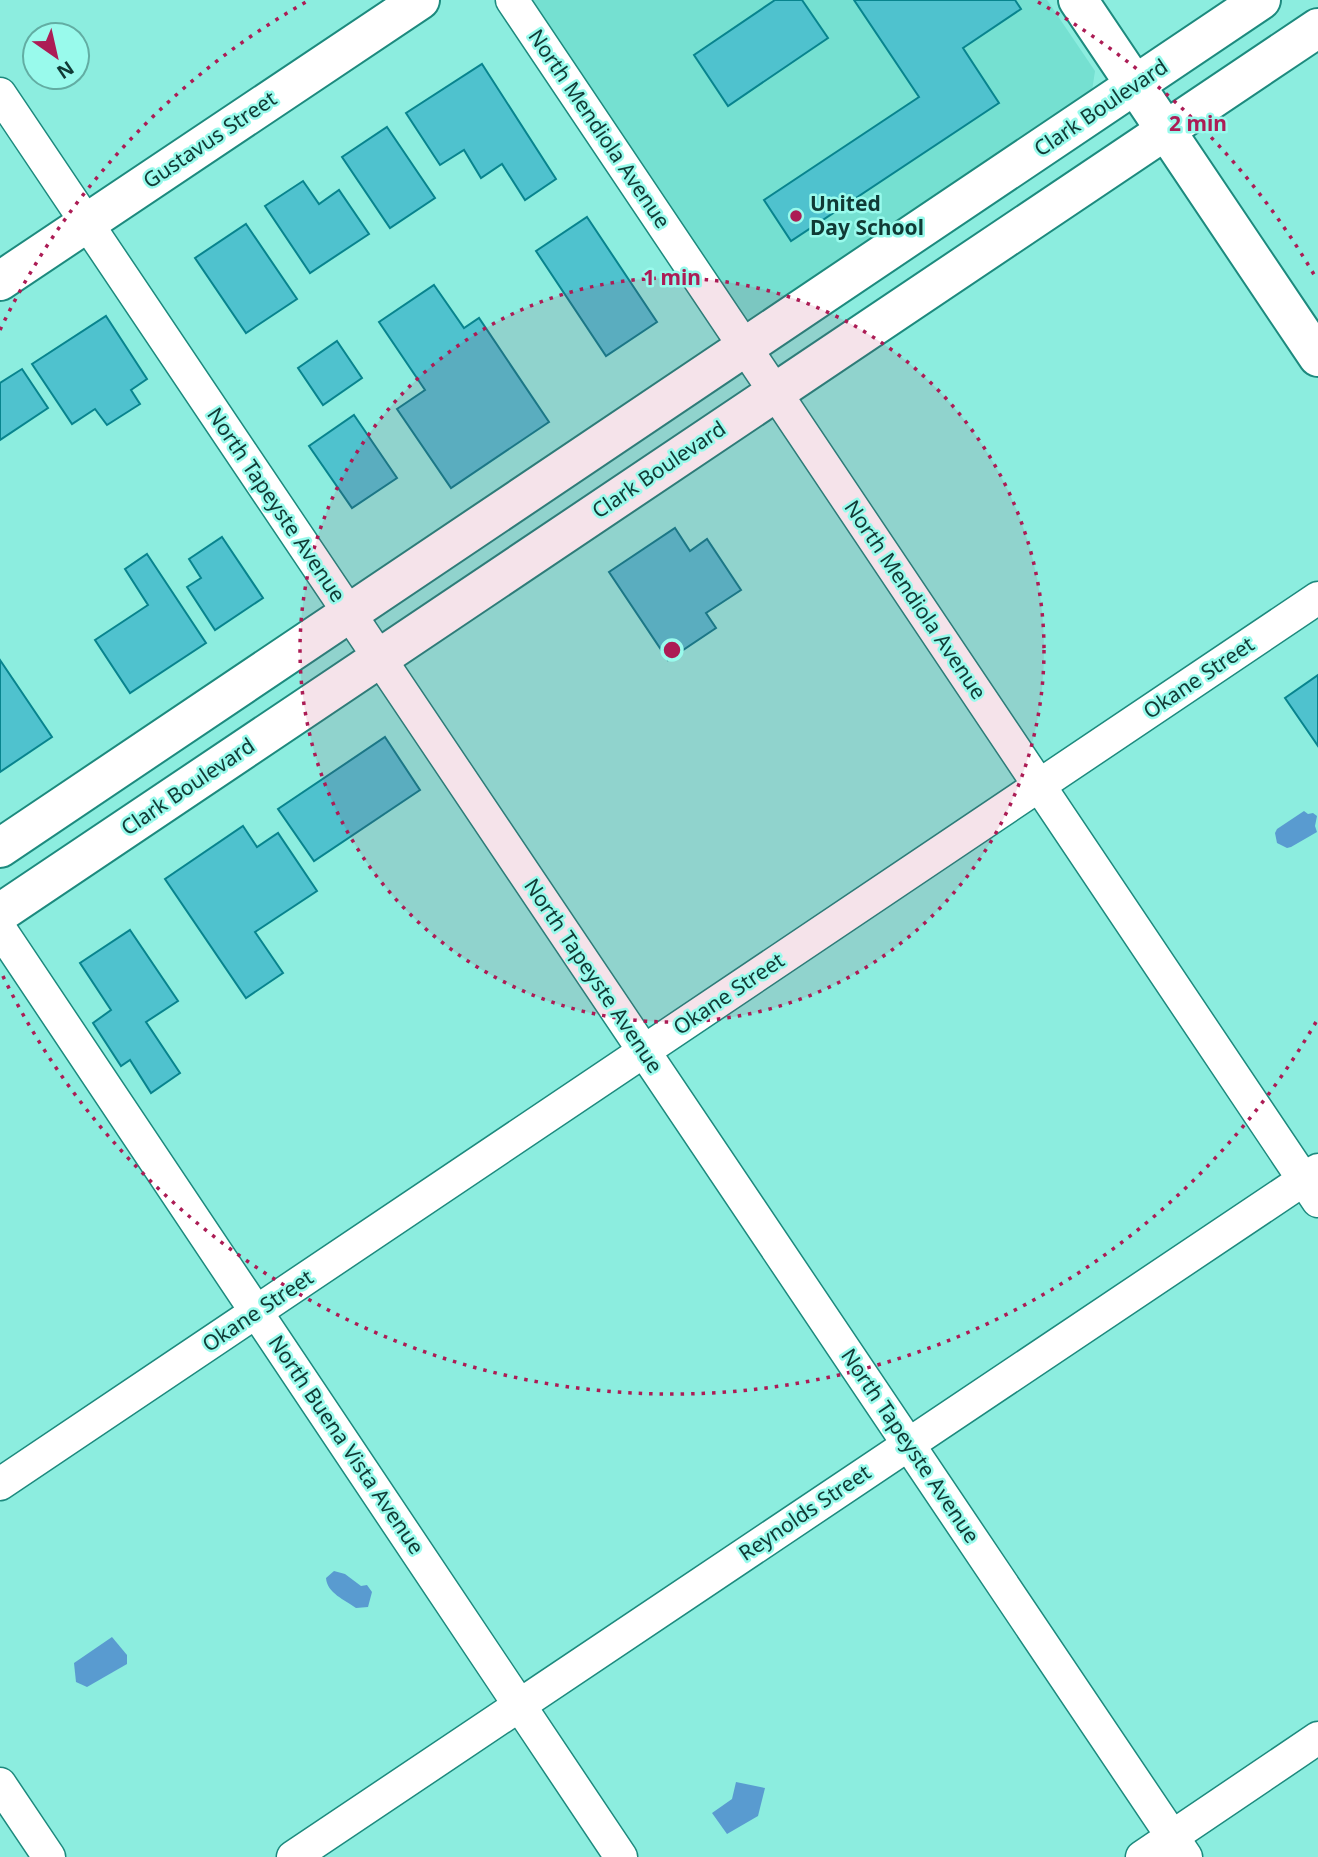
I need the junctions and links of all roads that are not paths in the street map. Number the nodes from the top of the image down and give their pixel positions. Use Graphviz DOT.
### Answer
graph roads {
  1 [pos="420,0"];
  2 [pos="512,0"];
  3 [pos="1078,0"];
  4 [pos="1261,0"];
  5 [pos="1318,28"];
  6 [pos="1135,85"];
  7 [pos="0,94"];
  8 [pos="1166,130"];
  9 [pos="86,223"];
  10 [pos="0,281"];
  11 [pos="745,346"];
  12 [pos="1318,357"];
  13 [pos="776,392"];
  14 [pos="1318,598"];
  15 [pos="349,613"];
  16 [pos="379,659"];
  17 [pos="1040,785"];
  18 [pos="0,848"];
  19 [pos="0,913"];
  20 [pos="0,929"];
  21 [pos="644,1051"];
  22 [pos="1313,1183"];
  23 [pos="256,1312"];
  24 [pos="908,1444"];
  25 [pos="0,1484"];
  26 [pos="520,1705"];
  27 [pos="1318,1738"];
  28 [pos="0,1784"];
  29 [pos="1180,1847"];
  30 [pos="49,1857"];
  31 [pos="293,1857"];
  32 [pos="621,1857"];
  33 [pos="1142,1857"];
  1 -- 9 [label="main road, Gustavus Street"];
  2 -- 11 [label="street, North Mendiola Avenue"];
  3 -- 6 [label="main road"];
  4 -- 6 [label="main road, Clark Boulevard"];
  5 -- 8 [label="main road, Clark Boulevard"];
  6 -- 8 [label="main road"];
  6 -- 11 [label="main road, Clark Boulevard"];
  7 -- 9 [label="street, North Tapeyste Avenue"];
  8 -- 12 [label="main road"];
  8 -- 13 [label="main road, Clark Boulevard"];
  9 -- 10 [label="main road, Gustavus Street"];
  9 -- 15 [label="street, North Tapeyste Avenue"];
  11 -- 13 [label="street, North Mendiola Avenue"];
  11 -- 15 [label="main road, Clark Boulevard"];
  13 -- 16 [label="main road, Clark Boulevard"];
  13 -- 17 [label="street, North Mendiola Avenue"];
  14 -- 17 [label="street, Okane Street"];
  15 -- 16 [label="street, North Tapeyste Avenue"];
  15 -- 18 [label="main road, Clark Boulevard"];
  16 -- 19 [label="main road, Clark Boulevard"];
  16 -- 21 [label="street, North Tapeyste Avenue"];
  17 -- 21 [label="street, Okane Street"];
  17 -- 22 [label="street, North Mendiola Avenue"];
  20 -- 23 [label="street, North Buena Vista Avenue"];
  21 -- 23 [label="street, Okane Street"];
  21 -- 24 [label="street, North Tapeyste Avenue"];
  22 -- 24 [label="street, Reynolds Street"];
  23 -- 25 [label="street, Okane Street"];
  23 -- 26 [label="street, North Buena Vista Avenue"];
  24 -- 26 [label="street, Reynolds Street"];
  24 -- 29 [label="street, North Tapeyste Avenue"];
  26 -- 31 [label="street, Reynolds Street"];
  26 -- 32 [label="street, North Buena Vista Avenue"];
  27 -- 29 [label="street"];
  28 -- 30 [label="street"];
  29 -- 33 [label="street"];
}
